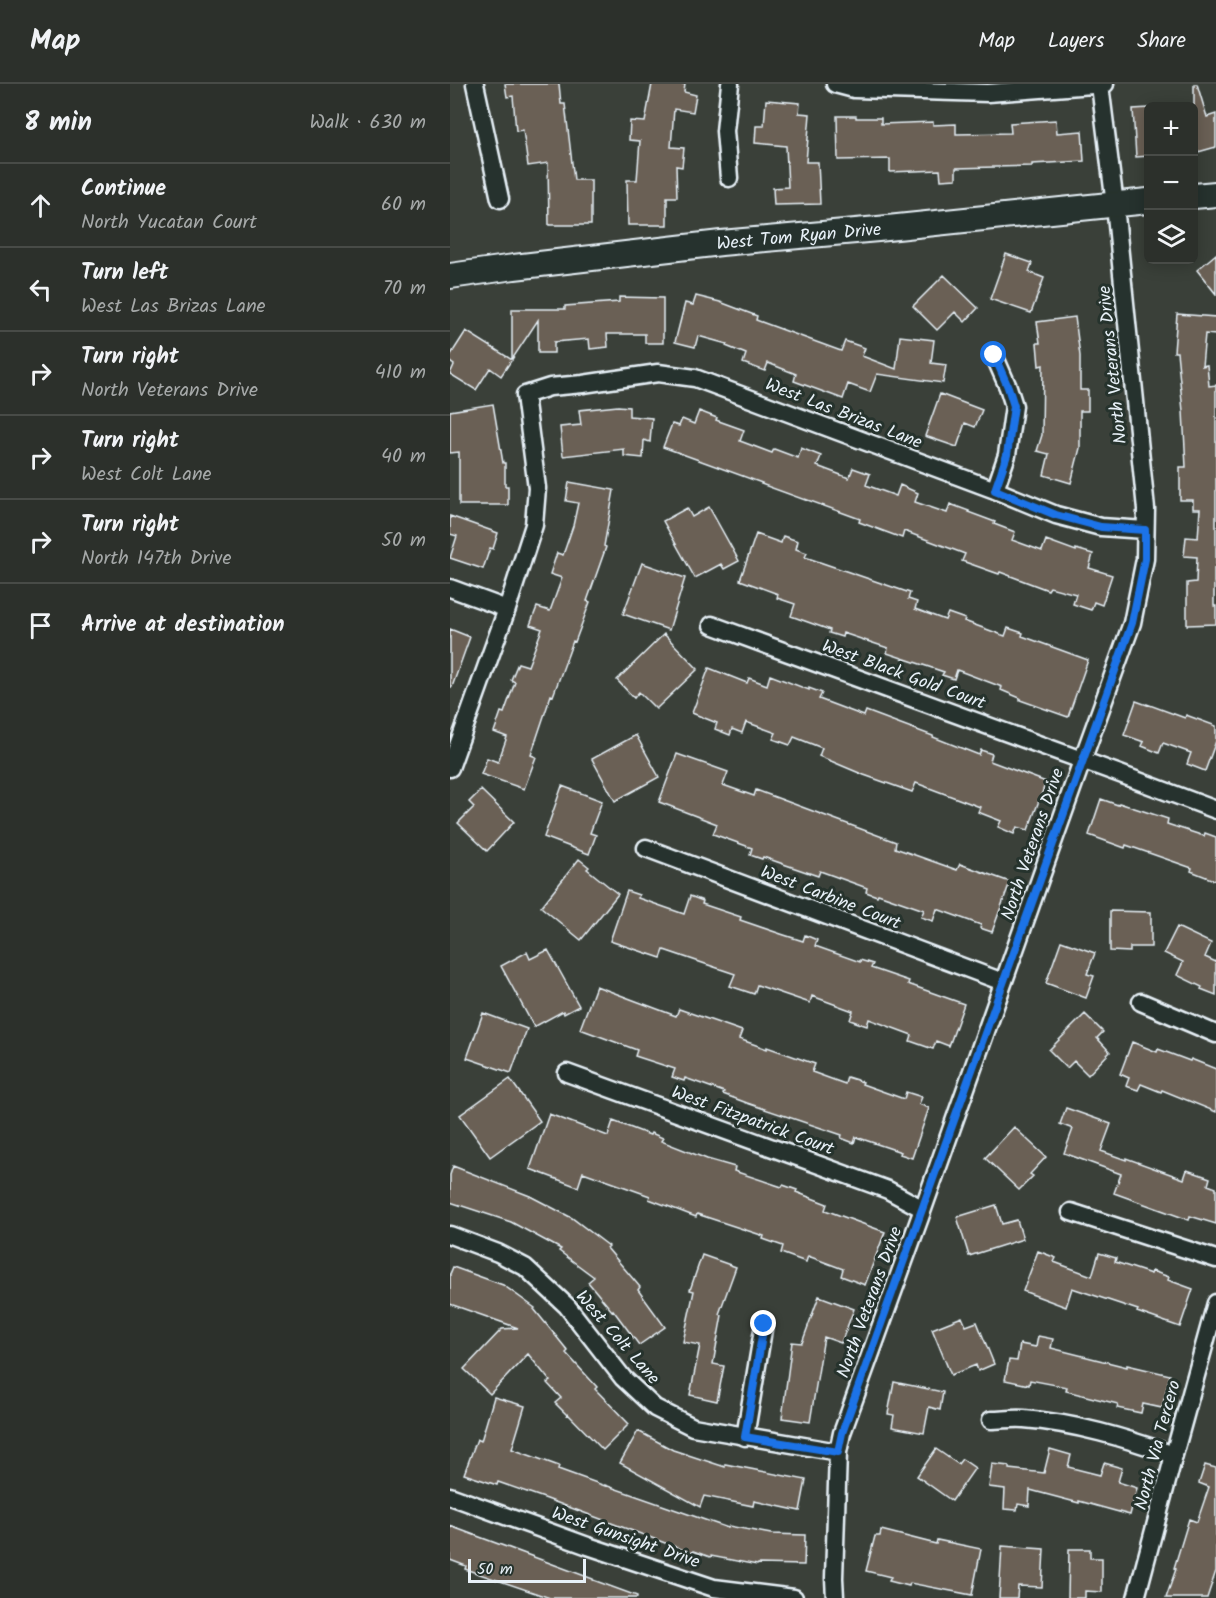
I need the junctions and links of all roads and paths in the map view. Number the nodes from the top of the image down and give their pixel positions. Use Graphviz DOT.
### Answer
graph roads {
  1 [pos="475,84"];
  2 [pos="730,84"];
  3 [pos="835,84"];
  4 [pos="1105,84"];
  5 [pos="1100,85"];
  6 [pos="729,178"];
  7 [pos="1216,194"];
  8 [pos="1198,196"];
  9 [pos="500,199"];
  10 [pos="1144,202"];
  11 [pos="1115,205"];
  12 [pos="450,276"];
  13 [pos="994,355"];
  14 [pos="995,490"];
  15 [pos="1145,530"];
  16 [pos="450,588"];
  17 [pos="507,609"];
  18 [pos="712,625"];
  19 [pos="1082,761"];
  20 [pos="450,768"];
  21 [pos="1216,810"];
  22 [pos="646,848"];
  23 [pos="1004,982"];
  24 [pos="1141,1002"];
  25 [pos="1216,1034"];
  26 [pos="567,1073"];
  27 [pos="923,1209"];
  28 [pos="1071,1212"];
  29 [pos="450,1235"];
  30 [pos="1216,1259"];
  31 [pos="1216,1302"];
  32 [pos="764,1324"];
  33 [pos="991,1420"];
  34 [pos="745,1437"];
  35 [pos="838,1452"];
  36 [pos="1174,1455"];
  37 [pos="450,1496"];
  38 [pos="794,1598"];
  39 [pos="835,1598"];
  40 [pos="1136,1598"];
  1 -- 9 [label="street"];
  2 -- 6 [label="street"];
  3 -- 5 [label="street"];
  4 -- 5 [label="street"];
  5 -- 11 [label="street, North Veterans Drive"];
  7 -- 8 [label="street"];
  10 -- 11 [label="street, West Tom Ryan Drive"];
  11 -- 12 [label="street, West Tom Ryan Drive"];
  11 -- 15 [label="street, North Veterans Drive"];
  13 -- 14 [label="street"];
  14 -- 15 [label="street, West Las Brizas Lane"];
  14 -- 17 [label="street, West Las Brizas Lane"];
  15 -- 19 [label="street, North Veterans Drive"];
  16 -- 17 [label="street"];
  17 -- 20 [label="street"];
  18 -- 19 [label="street, West Black Gold Court"];
  19 -- 21 [label="street, West Black Gold Court"];
  19 -- 23 [label="street, North Veterans Drive"];
  22 -- 23 [label="street, West Carbine Court"];
  23 -- 27 [label="street, North Veterans Drive"];
  24 -- 25 [label="street"];
  26 -- 27 [label="street, West Fitzpatrick Court"];
  27 -- 35 [label="street, North Veterans Drive"];
  28 -- 30 [label="street"];
  29 -- 34 [label="street, West Colt Lane"];
  31 -- 36 [label="street, North Via Tercero"];
  32 -- 34 [label="street"];
  33 -- 36 [label="street"];
  34 -- 35 [label="street, West Colt Lane"];
  35 -- 39 [label="street, North Veterans Drive"];
  36 -- 40 [label="street, North Via Tercero"];
  37 -- 38 [label="street, West Gunsight Drive"];
}
